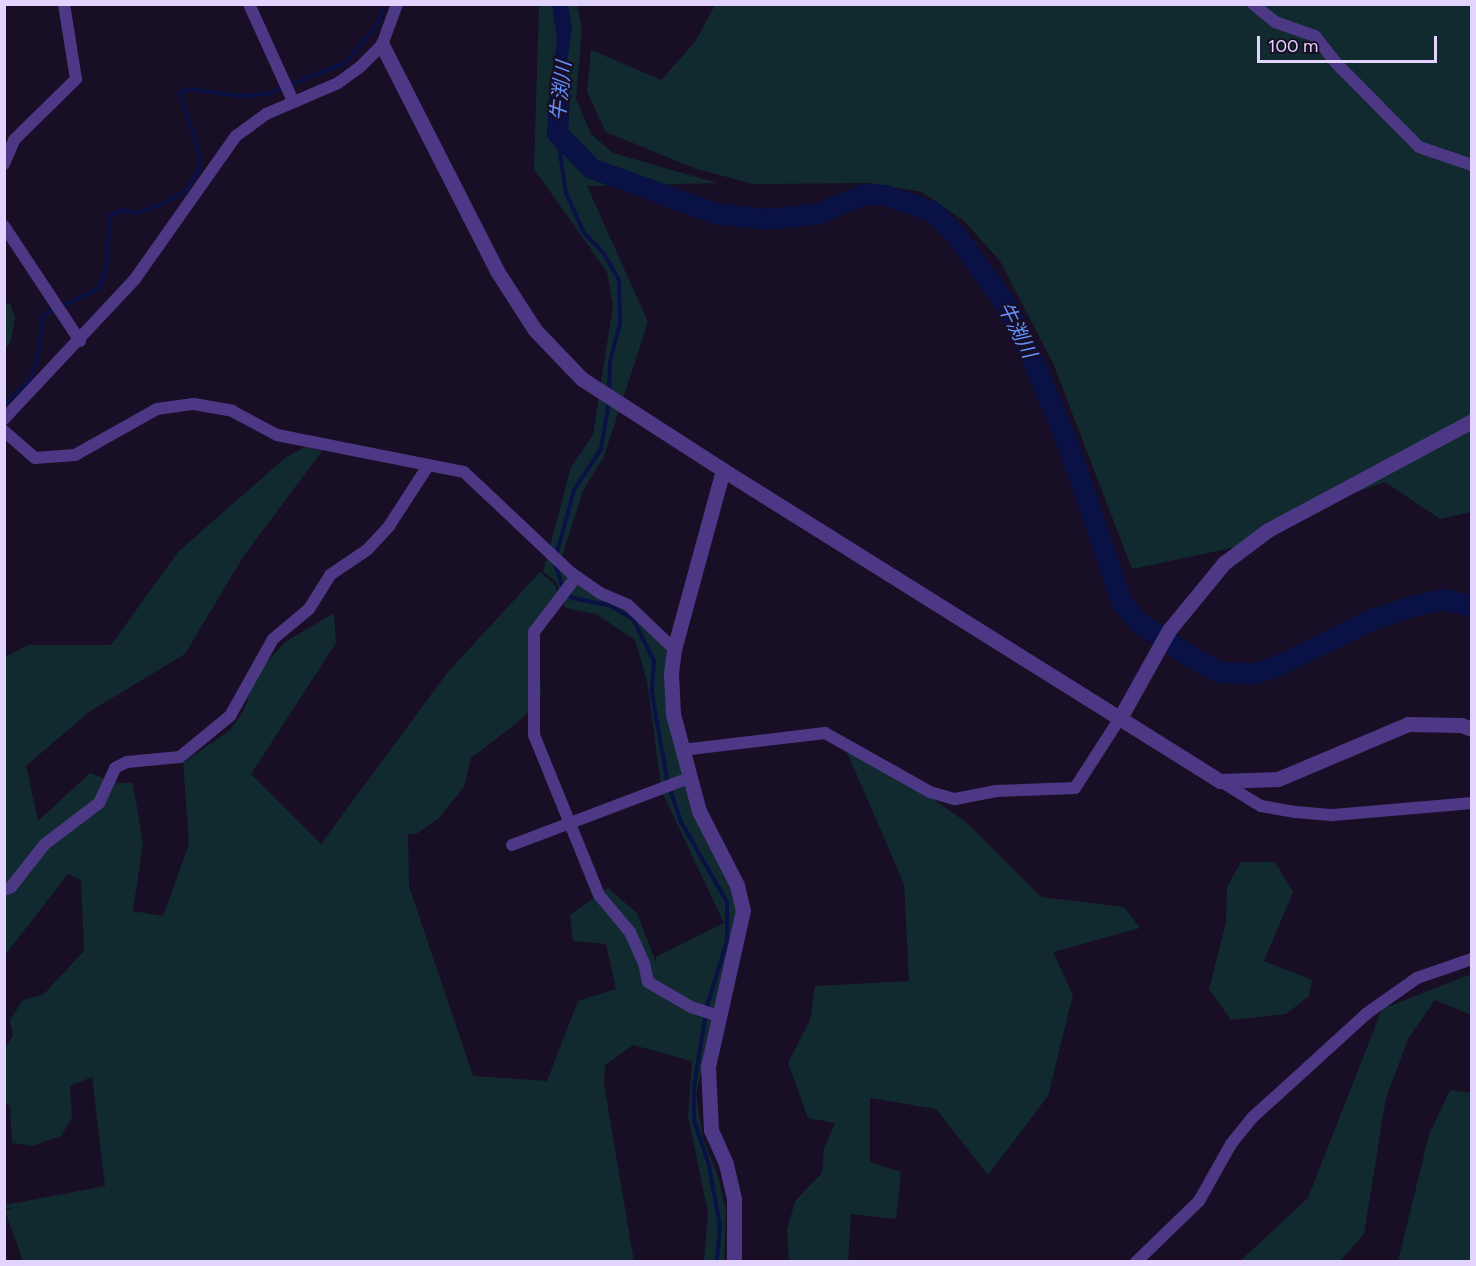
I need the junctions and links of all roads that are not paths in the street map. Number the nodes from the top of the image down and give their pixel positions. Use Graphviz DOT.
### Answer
graph roads {
  1 [pos="64,4"];
  2 [pos="249,4"];
  3 [pos="397,4"];
  4 [pos="1253,4"];
  5 [pos="382,45"];
  6 [pos="293,101"];
  7 [pos="4,164"];
  8 [pos="1472,165"];
  9 [pos="4,226"];
  10 [pos="80,341"];
  11 [pos="4,419"];
  12 [pos="1472,421"];
  13 [pos="4,431"];
  14 [pos="428,466"];
  15 [pos="723,470"];
  16 [pos="576,577"];
  17 [pos="674,649"];
  18 [pos="1120,718"];
  19 [pos="1472,729"];
  20 [pos="682,750"];
  21 [pos="689,778"];
  22 [pos="1220,781"];
  23 [pos="1472,803"];
  24 [pos="570,823"];
  25 [pos="512,845"];
  26 [pos="4,890"];
  27 [pos="1472,959"];
  28 [pos="719,1016"];
  29 [pos="734,1262"];
  30 [pos="1136,1262"];
  1 -- 7 [label="street"];
  2 -- 6 [label="street"];
  3 -- 5 [label="street"];
  4 -- 8 [label="street"];
  5 -- 6 [label="street"];
  5 -- 15 [label="street"];
  6 -- 10 [label="street"];
  9 -- 10 [label="street"];
  10 -- 11 [label="street"];
  12 -- 18 [label="street"];
  13 -- 14 [label="street"];
  14 -- 16 [label="street"];
  14 -- 26 [label="street"];
  15 -- 17 [label="street"];
  15 -- 18 [label="street"];
  16 -- 17 [label="street"];
  16 -- 24 [label="street"];
  17 -- 20 [label="street"];
  18 -- 20 [label="street"];
  18 -- 22 [label="street"];
  19 -- 22 [label="street"];
  20 -- 21 [label="street"];
  21 -- 24 [label="street"];
  21 -- 28 [label="street"];
  22 -- 23 [label="street"];
  24 -- 25 [label="street"];
  24 -- 28 [label="street"];
  27 -- 30 [label="street"];
  28 -- 29 [label="street"];
}
